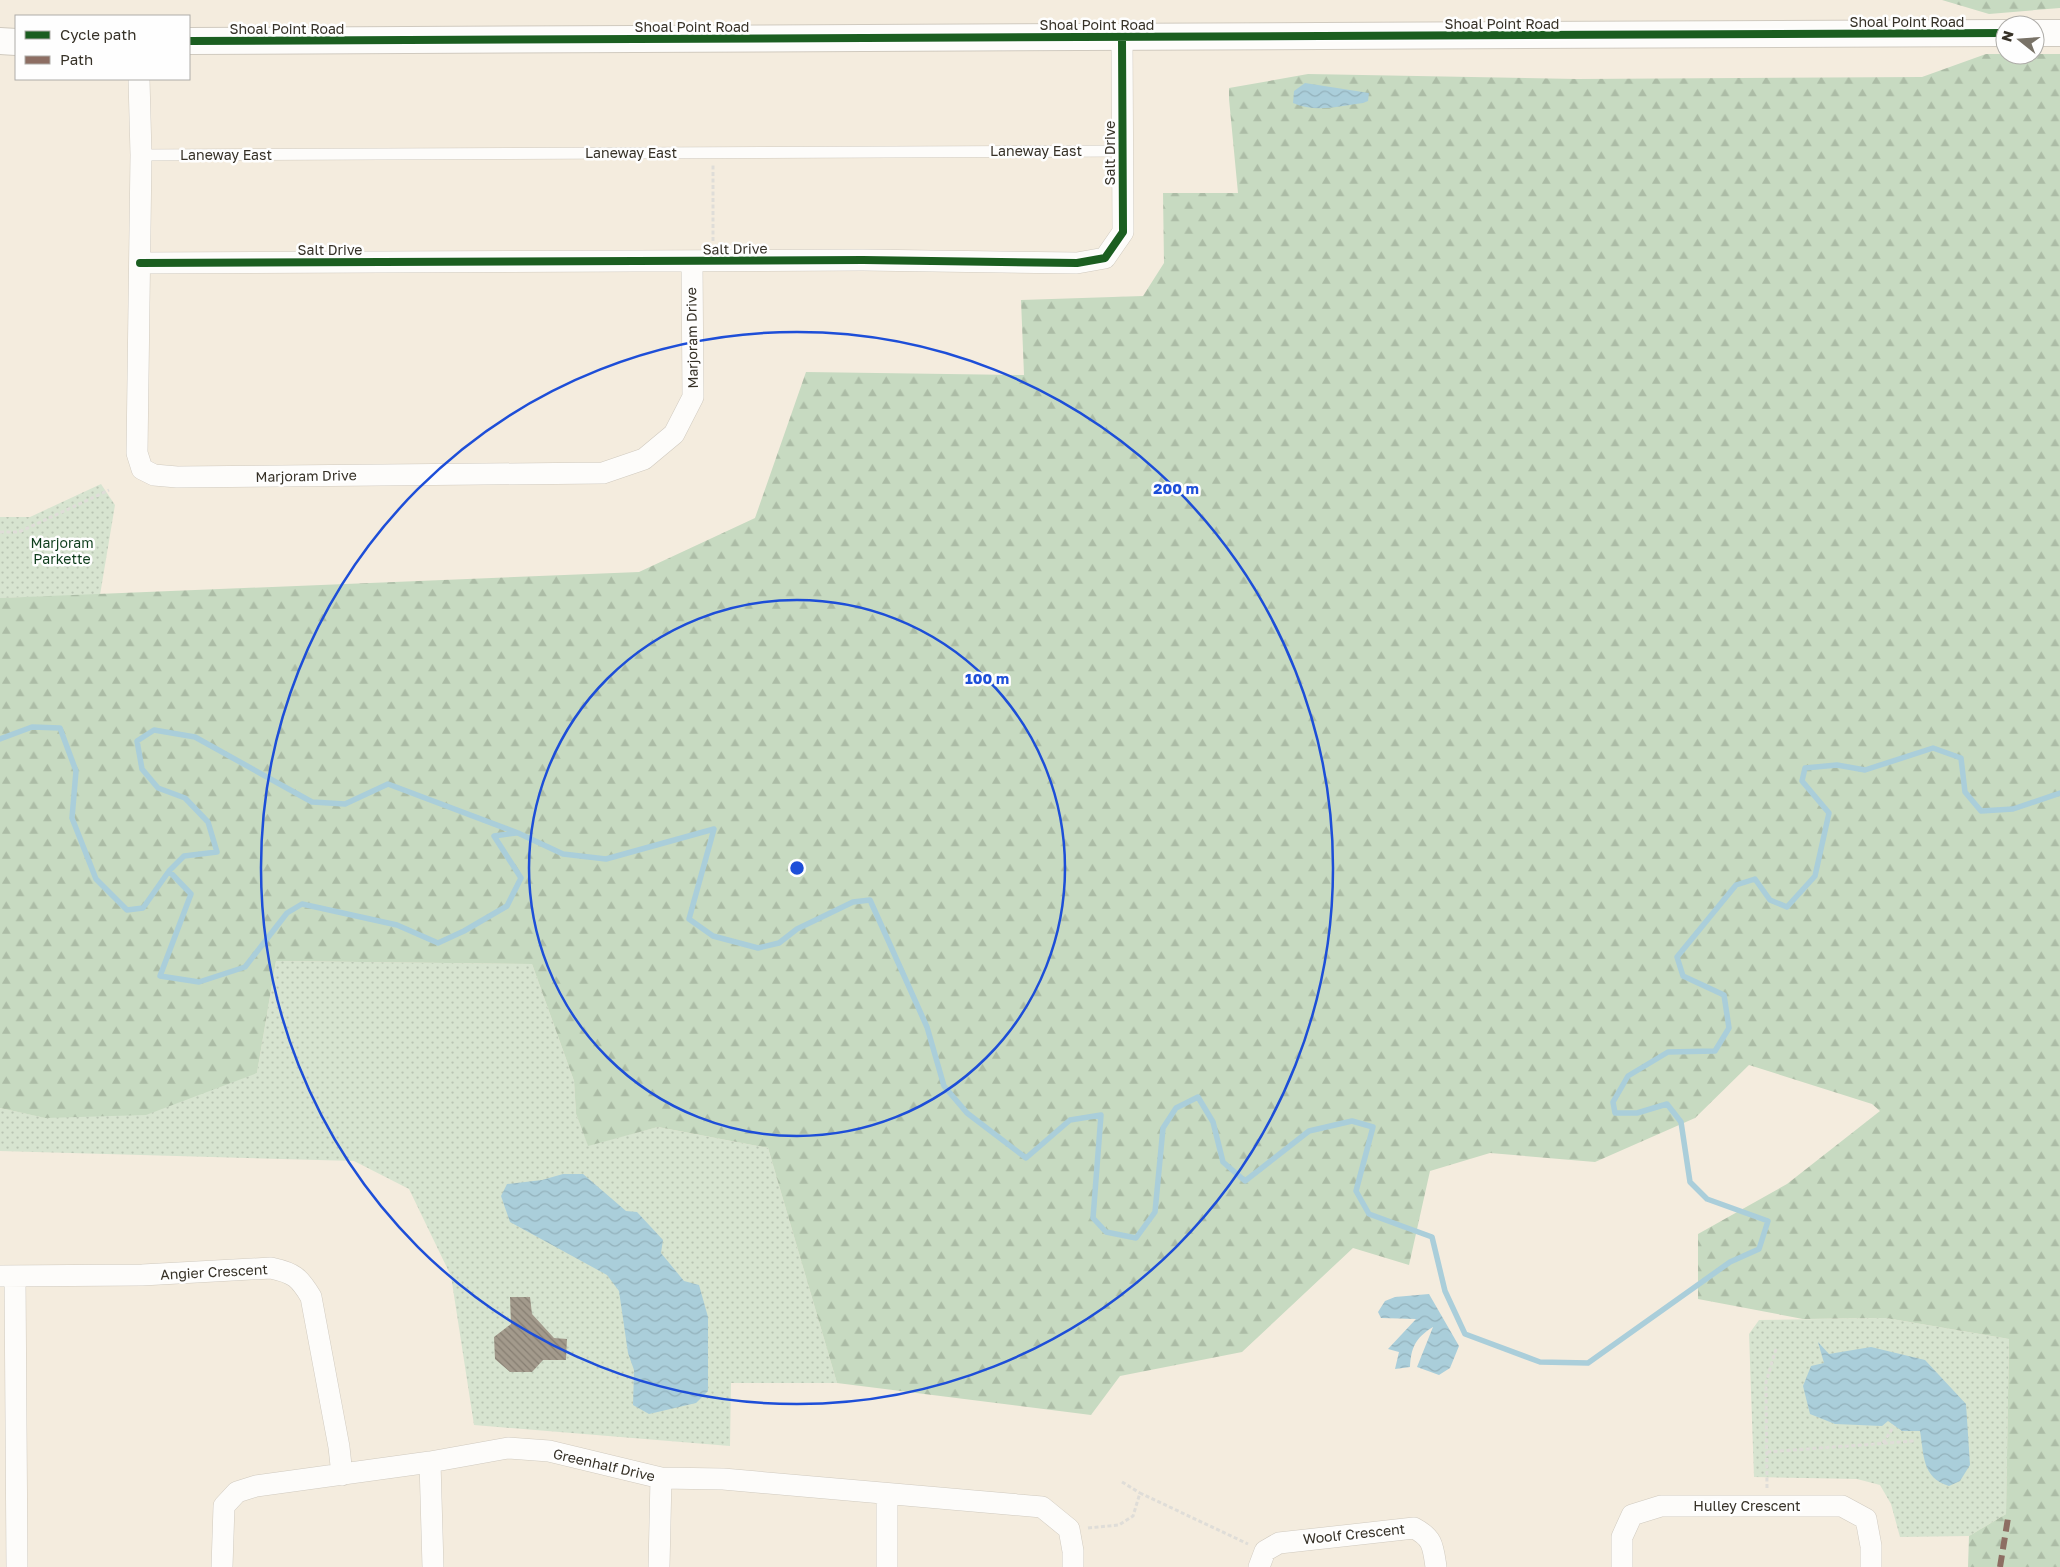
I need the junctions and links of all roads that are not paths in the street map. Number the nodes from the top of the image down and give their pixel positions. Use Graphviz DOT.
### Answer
graph roads {
  1 [pos="1995,33"];
  2 [pos="2045,33"];
  3 [pos="2060,33"];
  4 [pos="1122,38"];
  5 [pos="190,41"];
  6 [pos="0,42"];
  7 [pos="15,42"];
  8 [pos="140,80"];
  9 [pos="1122,151"];
  10 [pos="141,155"];
  11 [pos="692,262"];
  12 [pos="140,263"];
  13 [pos="7,1277"];
  14 [pos="430,1462"];
  15 [pos="342,1475"];
  16 [pos="661,1478"];
  17 [pos="887,1494"];
  18 [pos="1262,1559"];
  19 [pos="17,1567"];
  20 [pos="222,1567"];
  21 [pos="433,1567"];
  22 [pos="659,1567"];
  23 [pos="887,1567"];
  24 [pos="1073,1567"];
  25 [pos="1436,1567"];
  26 [pos="1622,1567"];
  27 [pos="1871,1567"];
  1 -- 4 [label="street, Shoal Point Road"];
  2 -- 3 [label="street"];
  4 -- 5 [label="street, Shoal Point Road"];
  4 -- 9 [label="street, Salt Drive"];
  6 -- 7 [label="street"];
  8 -- 10 [label="street, Marjoram Drive"];
  9 -- 10 [label="lane, Laneway East"];
  9 -- 11 [label="street, Salt Drive"];
  10 -- 12 [label="street, Marjoram Drive"];
  11 -- 12 [label="street, Salt Drive"];
  11 -- 12 [label="street, Marjoram Drive"];
  13 -- 15 [label="street, Angier Crescent"];
  13 -- 19 [label="street, Angier Crescent"];
  14 -- 15 [label="street, Greenhalf Drive"];
  14 -- 16 [label="street, Greenhalf Drive"];
  14 -- 21 [label="street"];
  15 -- 20 [label="street, Greenhalf Drive"];
  16 -- 17 [label="street, Greenhalf Drive"];
  16 -- 22 [label="street"];
  17 -- 23 [label="street"];
  17 -- 24 [label="street, Greenhalf Drive"];
  18 -- 25 [label="street, Woolf Crescent"];
  26 -- 27 [label="street, Hulley Crescent"];
}
